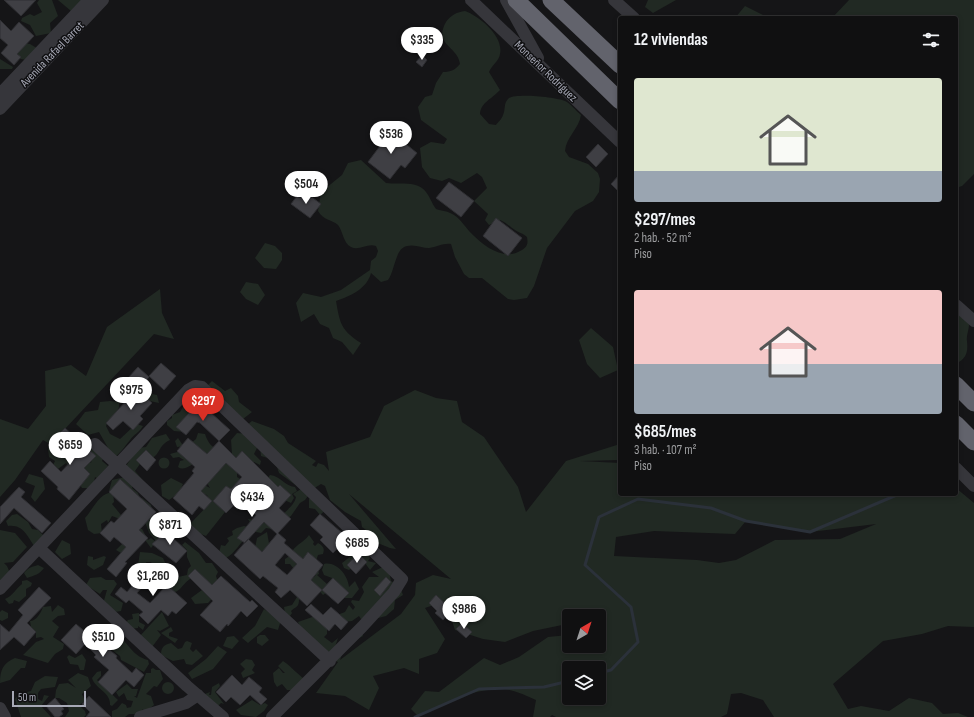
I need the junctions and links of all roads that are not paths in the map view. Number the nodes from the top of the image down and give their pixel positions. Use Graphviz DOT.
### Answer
graph roads {
  1 [pos="89,0"];
  2 [pos="103,0"];
  3 [pos="471,0"];
  4 [pos="506,0"];
  5 [pos="516,0"];
  6 [pos="551,0"];
  7 [pos="614,0"];
  8 [pos="632,16"];
  9 [pos="618,63"];
  10 [pos="544,70"];
  11 [pos="0,94"];
  12 [pos="618,99"];
  13 [pos="0,109"];
  14 [pos="618,140"];
  15 [pos="958,307"];
  16 [pos="974,321"];
  17 [pos="958,387"];
  18 [pos="974,403"];
  19 [pos="958,426"];
  20 [pos="974,442"];
  21 [pos="95,444"];
  22 [pos="117,465"];
  23 [pos="958,470"];
  24 [pos="974,486"];
  25 [pos="39,548"];
  26 [pos="0,589"];
  27 [pos="330,661"];
  28 [pos="198,695"];
  29 [pos="0,708"];
  30 [pos="5,717"];
  31 [pos="140,717"];
  32 [pos="223,717"];
  33 [pos="272,717"];
  1 -- 11 [label="street, Avenida Rafael Barret"];
  2 -- 13 [label="street, Avenida Rafael Barret"];
  3 -- 10 [label="street, Monseñor Rodríguez"];
  4 -- 10 [label="street"];
  5 -- 12 [label="highway"];
  6 -- 9 [label="highway"];
  7 -- 8 [label="street"];
  10 -- 14 [label="street, Monseñor Rodríguez"];
  15 -- 16 [label="street"];
  17 -- 18 [label="highway"];
  19 -- 20 [label="highway"];
  21 -- 22 [label="street"];
  22 -- 25 [label="street"];
  22 -- 27 [label="street"];
  22 -- 27 [label="street"];
  23 -- 24 [label="street"];
  25 -- 26 [label="street"];
  25 -- 28 [label="street"];
  27 -- 33 [label="street"];
  28 -- 31 [label="street"];
  28 -- 32 [label="street"];
  29 -- 30 [label="street"];
}
